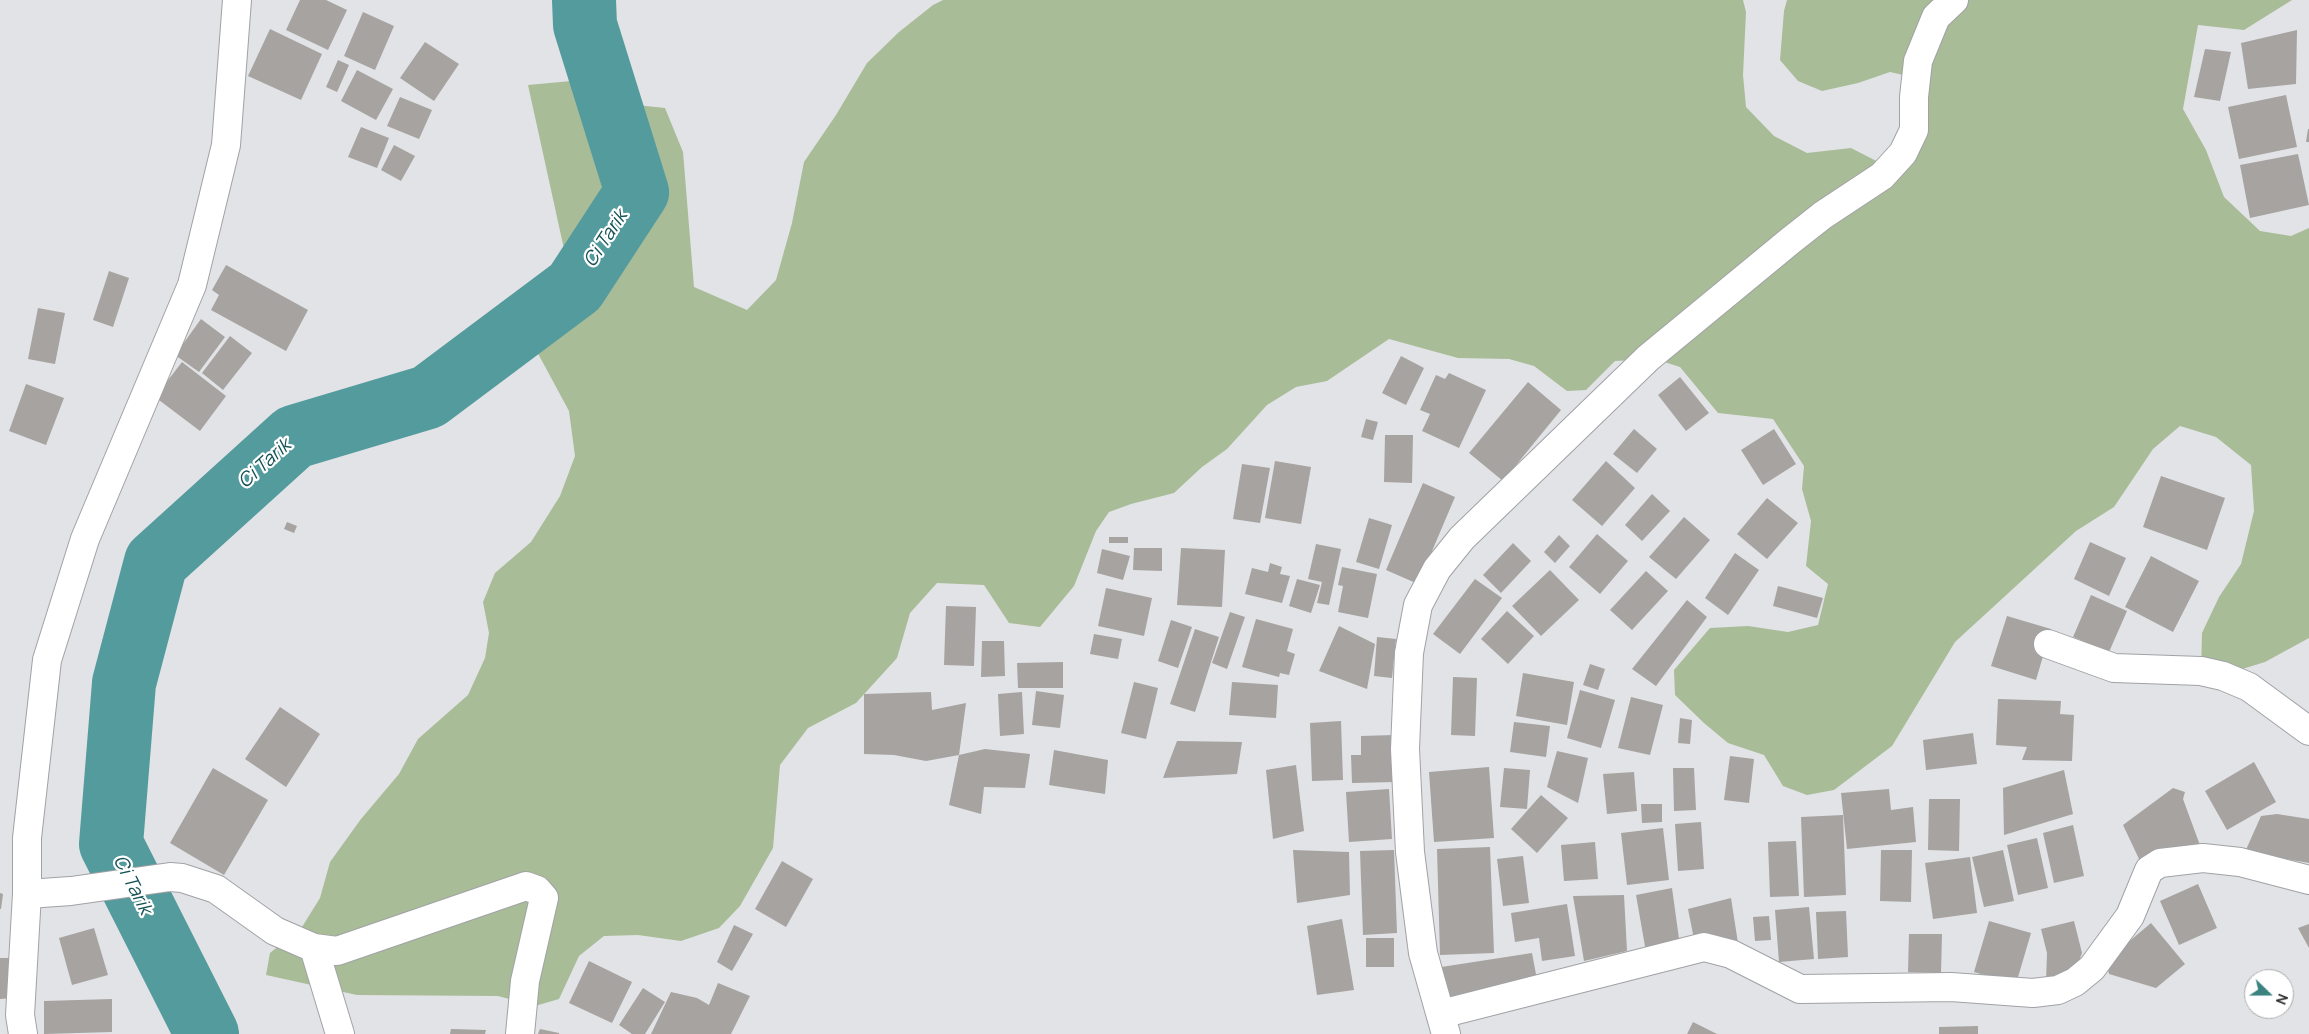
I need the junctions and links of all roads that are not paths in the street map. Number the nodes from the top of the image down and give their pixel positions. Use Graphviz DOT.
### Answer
graph roads {
  1 [pos="237,0"];
  2 [pos="1954,0"];
  3 [pos="2048,644"];
  4 [pos="2309,731"];
  5 [pos="2309,880"];
  6 [pos="27,894"];
  7 [pos="314,948"];
  8 [pos="1444,1024"];
  9 [pos="23,1034"];
  10 [pos="340,1034"];
  11 [pos="520,1034"];
  1 -- 6 [label="street"];
  2 -- 8 [label="street"];
  3 -- 4 [label="street"];
  5 -- 8 [label="street"];
  6 -- 7 [label="street"];
  6 -- 9 [label="street"];
  7 -- 10 [label="street"];
  7 -- 11 [label="street"];
}
